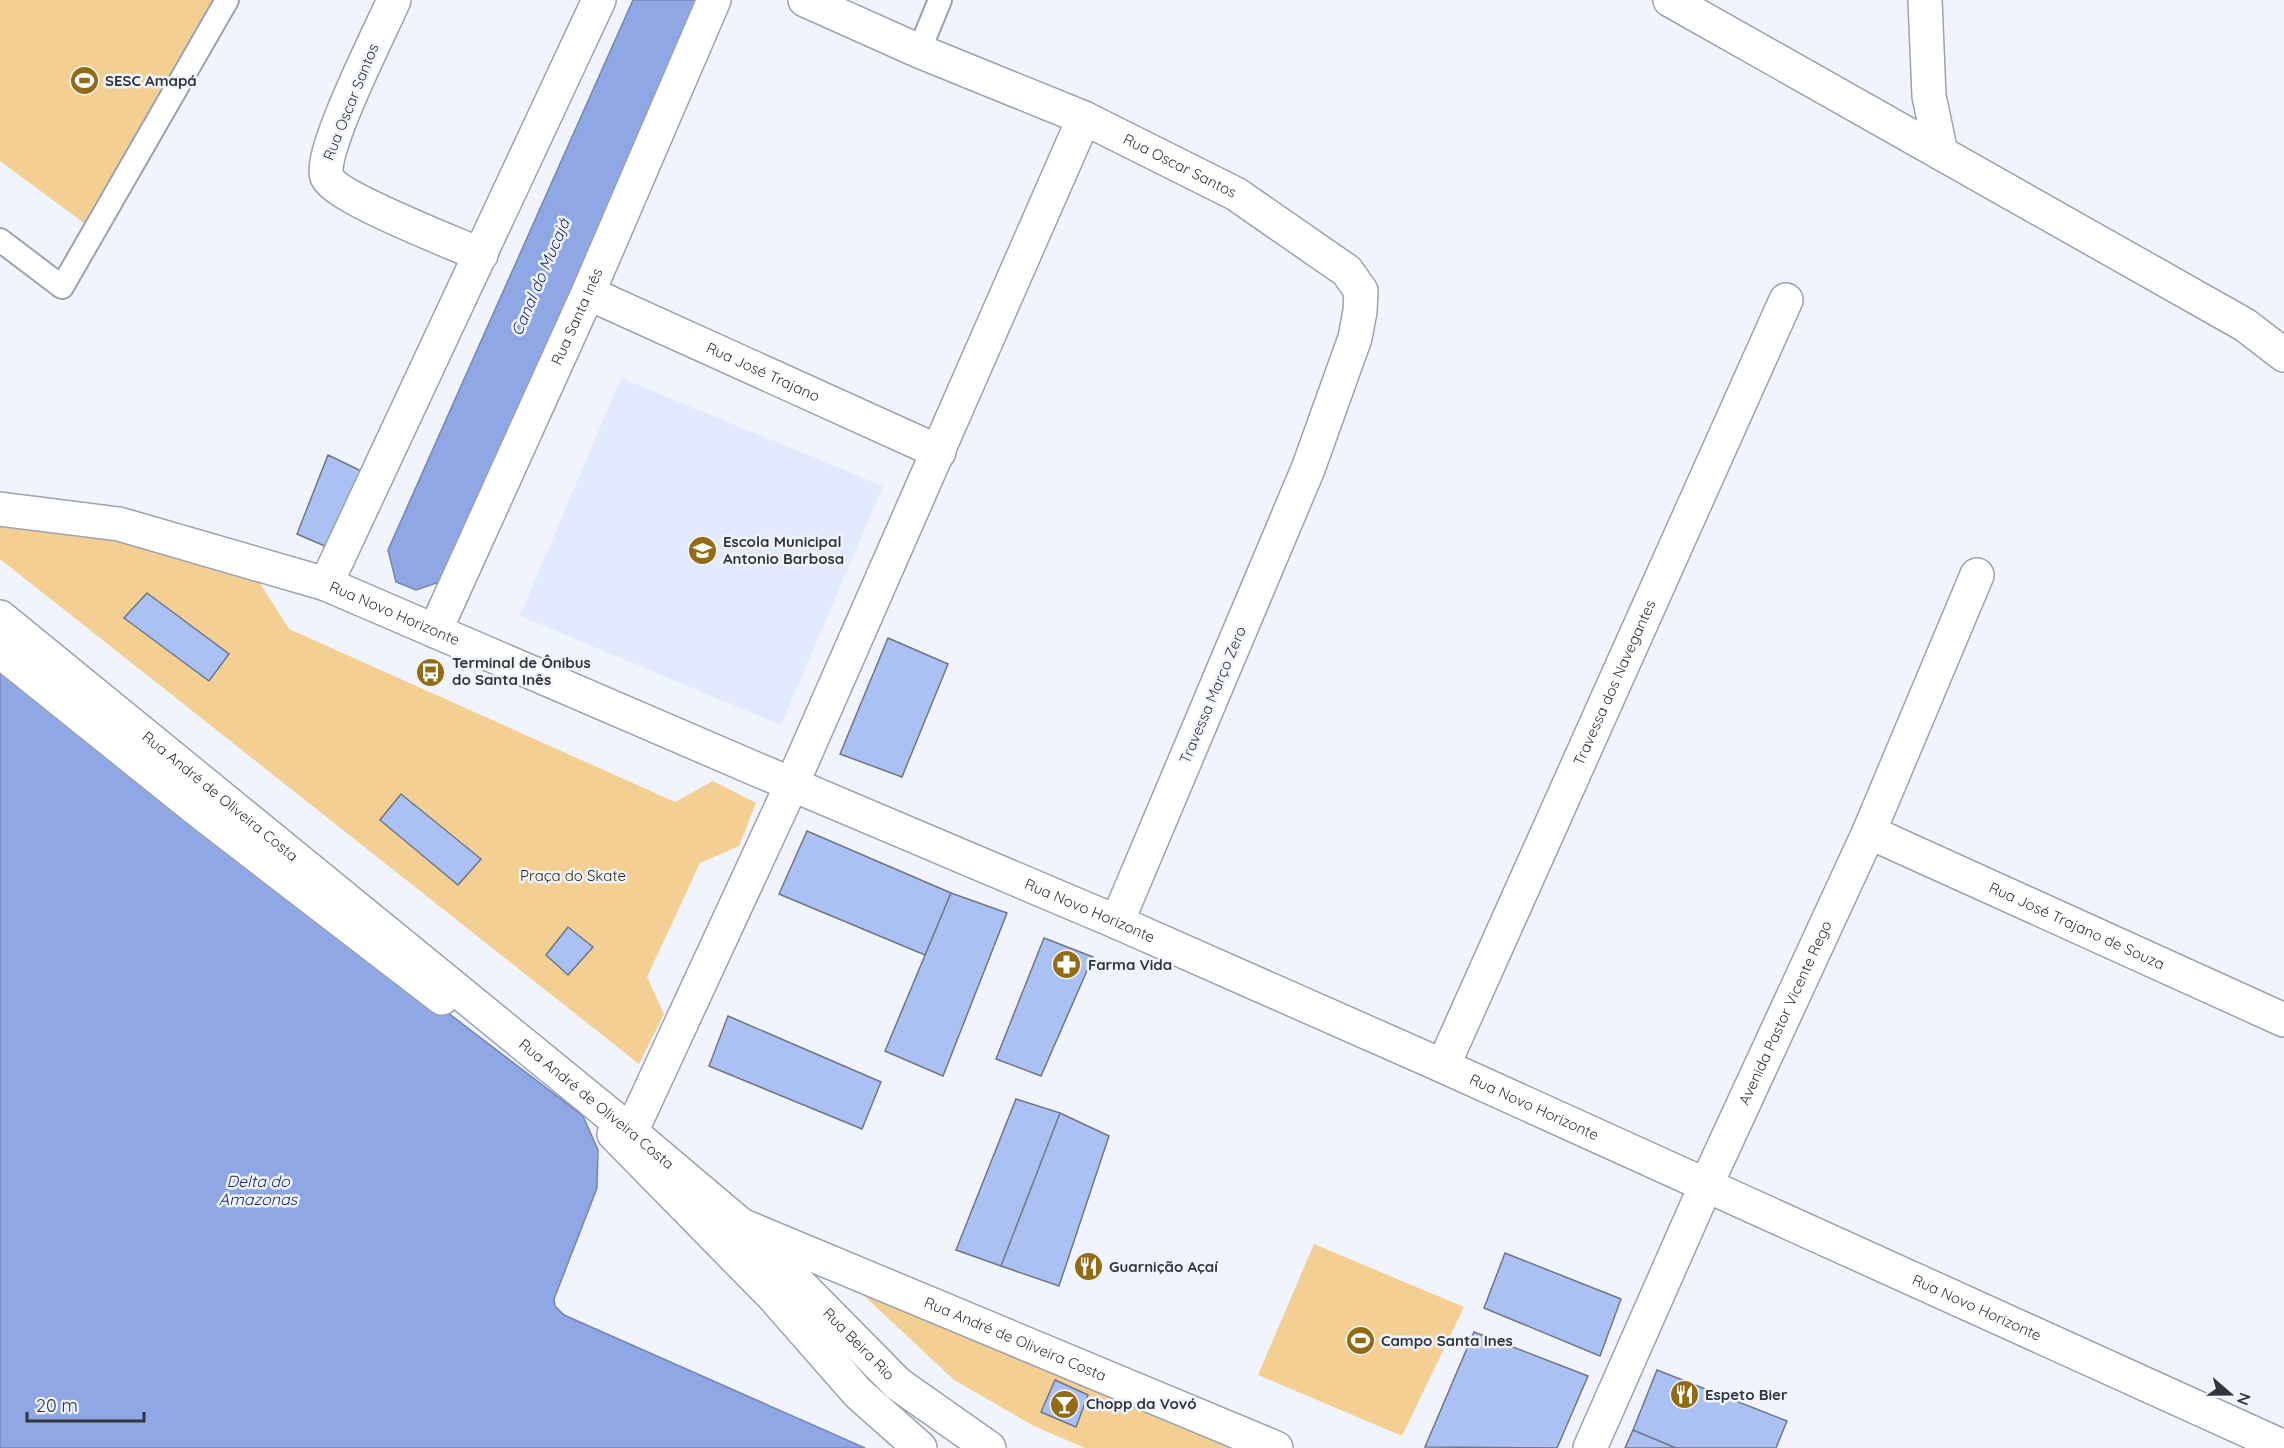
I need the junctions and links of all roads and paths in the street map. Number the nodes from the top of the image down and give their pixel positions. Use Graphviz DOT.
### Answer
graph roads {
  1 [pos="227,0"];
  2 [pos="394,0"];
  3 [pos="599,0"];
  4 [pos="714,0"];
  5 [pos="805,0"];
  6 [pos="940,0"];
  7 [pos="1670,0"];
  8 [pos="1926,0"];
  9 [pos="919,51"];
  10 [pos="1084,118"];
  11 [pos="1941,153"];
  12 [pos="0,240"];
  13 [pos="481,255"];
  14 [pos="588,293"];
  15 [pos="1786,300"];
  16 [pos="2284,355"];
  17 [pos="939,452"];
  18 [pos="1308,469"];
  19 [pos="0,509"];
  20 [pos="1977,575"];
  21 [pos="326,584"];
  22 [pos="0,618"];
  23 [pos="435,631"];
  24 [pos="0,651"];
  25 [pos="792,784"];
  26 [pos="1869,832"];
  27 [pos="1117,922"];
  28 [pos="2284,1020"];
  29 [pos="1443,1066"];
  30 [pos="631,1131"];
  31 [pos="1706,1185"];
  32 [pos="741,1225"];
  33 [pos="920,1448"];
  34 [pos="989,1448"];
  35 [pos="1276,1448"];
  36 [pos="1590,1448"];
  37 [pos="2284,1448"];
  1 -- 12 [label="lane"];
  2 -- 13 [label="street, Rua Oscar Santos"];
  3 -- 13 [label="street"];
  4 -- 14 [label="street, Rua Santa Inês"];
  5 -- 9 [label="street, Rua Oscar Santos"];
  6 -- 9 [label="lane"];
  7 -- 11 [label="street"];
  8 -- 11 [label="street"];
  9 -- 10 [label="street, Rua Oscar Santos"];
  10 -- 17 [label="street"];
  10 -- 18 [label="street, Rua Oscar Santos"];
  11 -- 16 [label="street"];
  13 -- 21 [label="street"];
  14 -- 17 [label="street, Rua José Trajano"];
  14 -- 23 [label="street, Rua Santa Inês"];
  15 -- 29 [label="street, Travessa dos Navegantes"];
  17 -- 25 [label="street"];
  18 -- 27 [label="street, Travessa Março Zero"];
  19 -- 21 [label="street, Rua Novo Horizonte"];
  20 -- 26 [label="street, Avenida Pastor Vicente Rego"];
  21 -- 23 [label="street, Rua Novo Horizonte"];
  22 -- 30 [label="street, Rua André de Oliveira Costa"];
  23 -- 25 [label="street, Rua Novo Horizonte"];
  24 -- 33 [label="street"];
  25 -- 27 [label="street, Rua Novo Horizonte"];
  25 -- 30 [label="street"];
  26 -- 28 [label="street, Rua José Trajano de Souza"];
  26 -- 31 [label="street, Avenida Pastor Vicente Rego"];
  27 -- 29 [label="street, Rua Novo Horizonte"];
  29 -- 31 [label="street, Rua Novo Horizonte"];
  30 -- 32 [label="street, Rua André de Oliveira Costa"];
  31 -- 36 [label="street, Avenida Pastor Vicente Rego"];
  31 -- 37 [label="street, Rua Novo Horizonte"];
  32 -- 34 [label="street, Rua Beira Rio"];
  32 -- 35 [label="street, Rua André de Oliveira Costa"];
}
